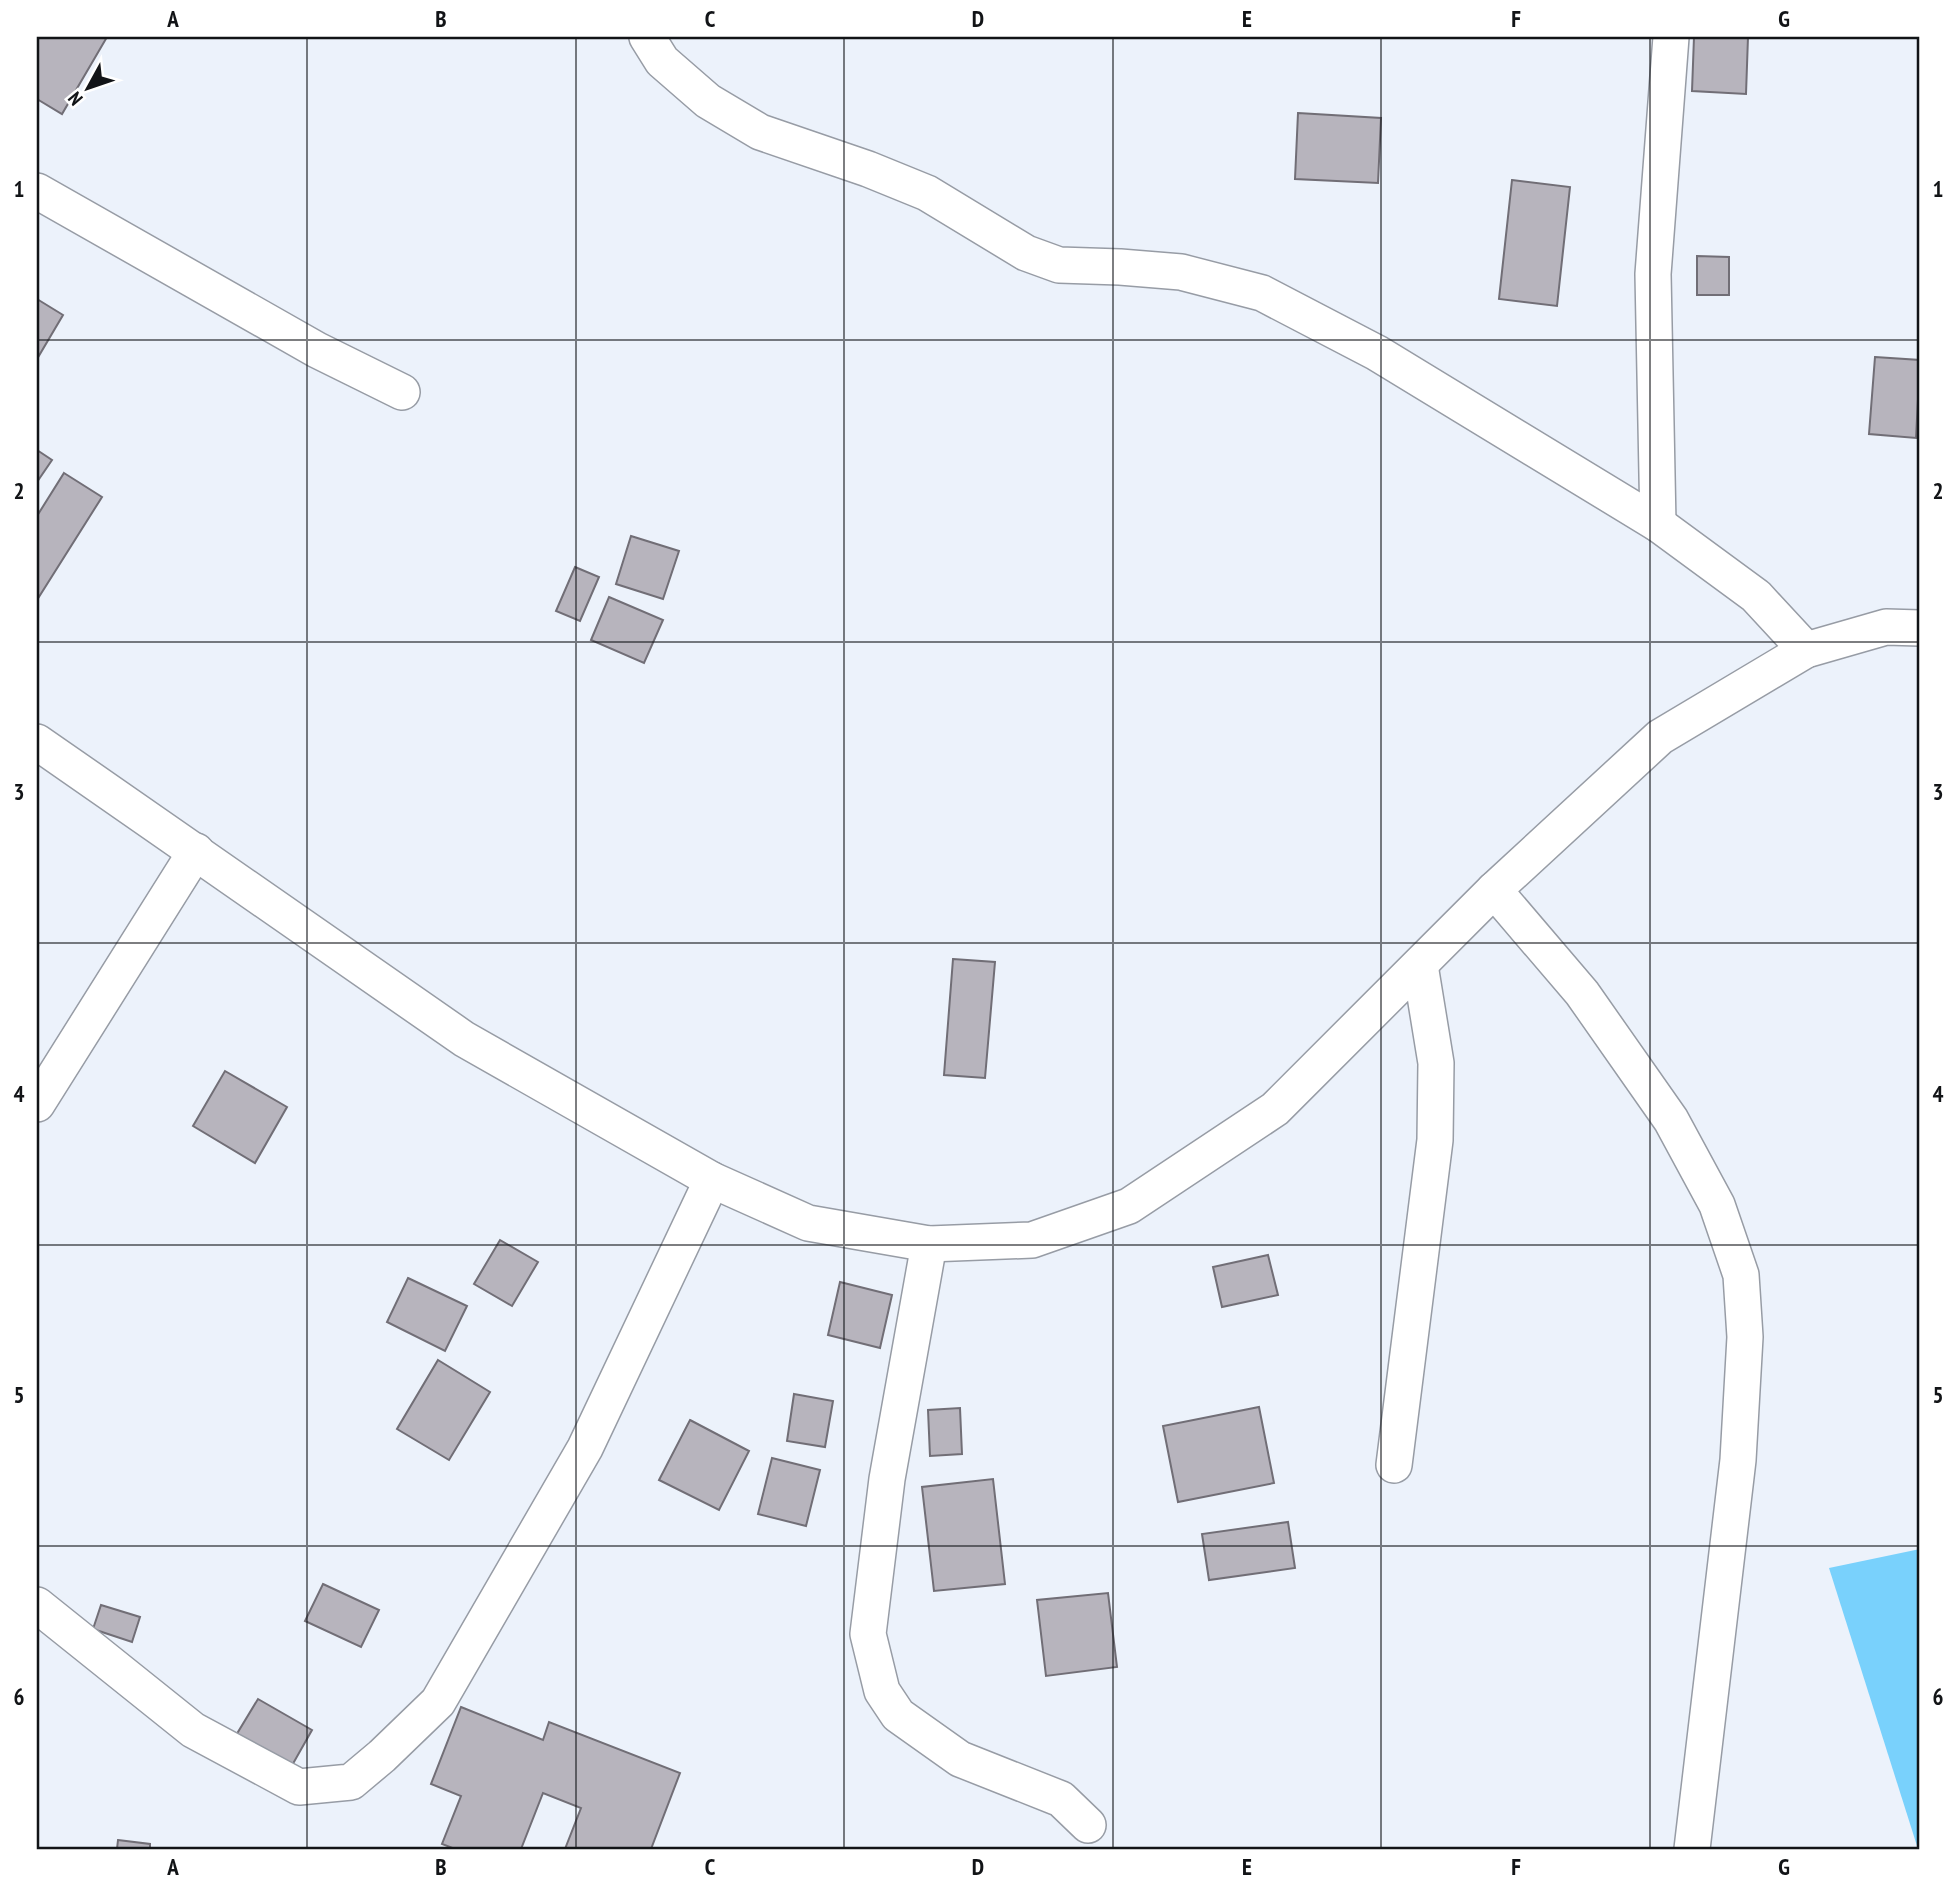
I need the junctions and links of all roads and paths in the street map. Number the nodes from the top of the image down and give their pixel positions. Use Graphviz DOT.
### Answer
graph roads {
  1 [pos="647,37"];
  2 [pos="1671,37"];
  3 [pos="37,191"];
  4 [pos="402,391"];
  5 [pos="1658,524"];
  6 [pos="1920,628"];
  7 [pos="1805,650"];
  8 [pos="37,742"];
  9 [pos="196,851"];
  10 [pos="1494,890"];
  11 [pos="1420,965"];
  12 [pos="37,1104"];
  13 [pos="712,1180"];
  14 [pos="929,1244"];
  15 [pos="1394,1465"];
  16 [pos="37,1605"];
  17 [pos="1088,1825"];
  18 [pos="1692,1849"];
  1 -- 5 [label="street"];
  2 -- 5 [label="street"];
  3 -- 4 [label="street"];
  5 -- 7 [label="street"];
  6 -- 7 [label="street"];
  7 -- 10 [label="street"];
  8 -- 9 [label="street"];
  9 -- 12 [label="street"];
  9 -- 13 [label="street"];
  10 -- 11 [label="street"];
  10 -- 18 [label="street"];
  11 -- 14 [label="street"];
  11 -- 15 [label="street"];
  13 -- 14 [label="street"];
  13 -- 16 [label="street"];
  14 -- 17 [label="street"];
}
